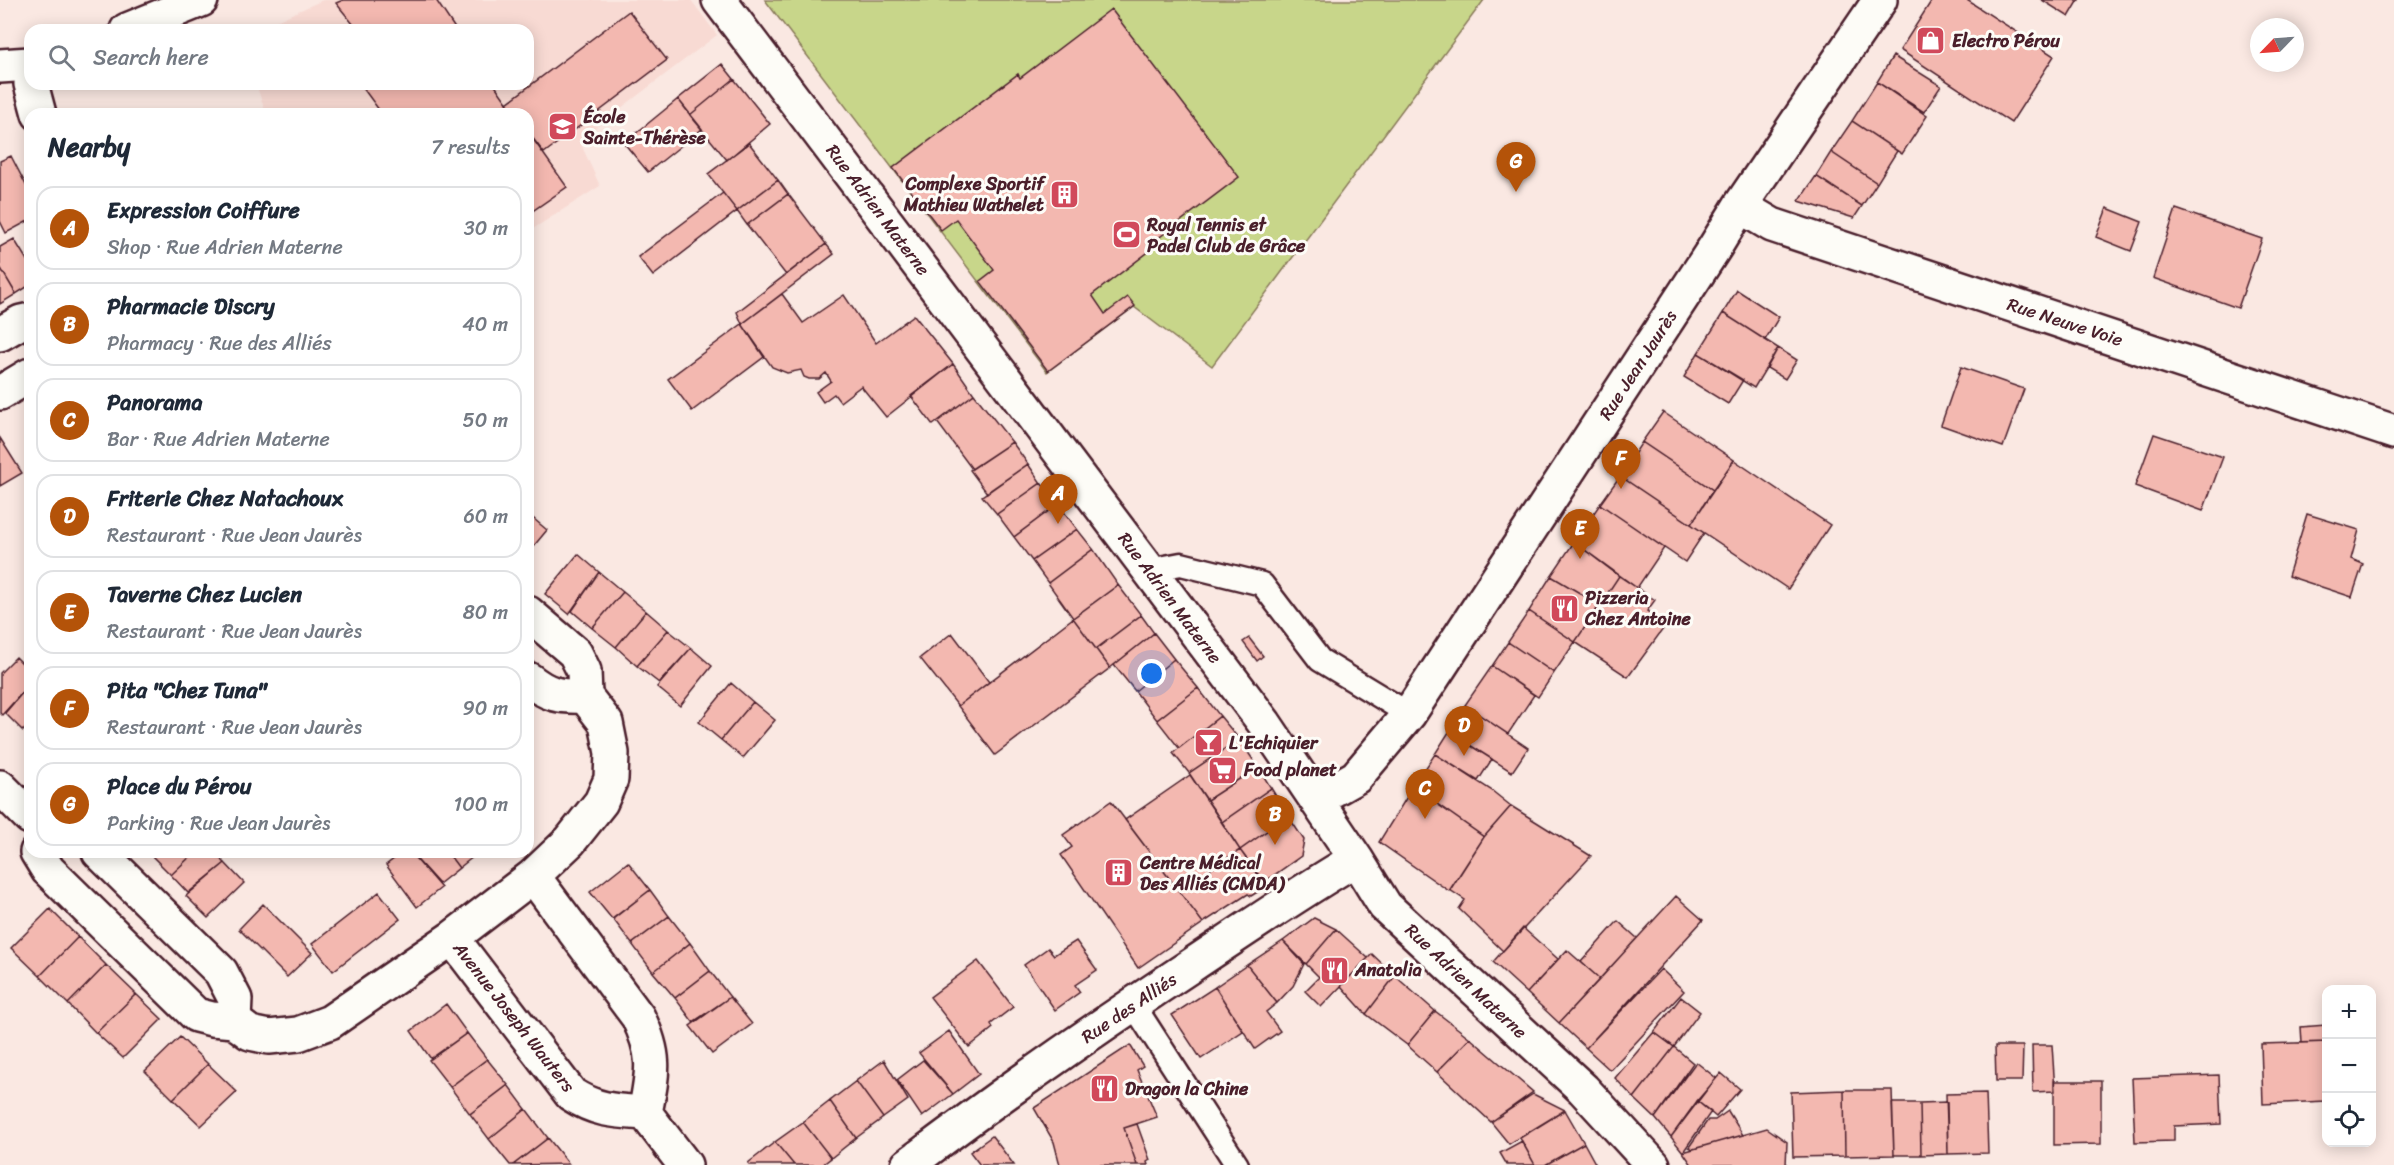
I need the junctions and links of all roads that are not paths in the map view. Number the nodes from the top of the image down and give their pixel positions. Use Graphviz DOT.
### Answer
graph roads {
  1 [pos="201,0"];
  2 [pos="719,0"];
  3 [pos="1880,0"];
  4 [pos="142,24"];
  5 [pos="31,90"];
  6 [pos="37,108"];
  7 [pos="1740,206"];
  8 [pos="24,321"];
  9 [pos="0,334"];
  10 [pos="24,379"];
  11 [pos="0,393"];
  12 [pos="2394,432"];
  13 [pos="1149,570"];
  14 [pos="534,618"];
  15 [pos="534,684"];
  16 [pos="585,696"];
  17 [pos="1409,714"];
  18 [pos="0,787"];
  19 [pos="1317,799"];
  20 [pos="24,811"];
  21 [pos="41,858"];
  22 [pos="105,858"];
  23 [pos="1356,859"];
  24 [pos="533,876"];
  25 [pos="452,938"];
  26 [pos="1133,1004"];
  27 [pos="234,1021"];
  28 [pos="645,1113"];
  29 [pos="685,1165"];
  30 [pos="908,1165"];
  31 [pos="1237,1165"];
  32 [pos="1653,1165"];
  1 -- 4 [label="street"];
  2 -- 13 [label="street, Rue Adrien Materne"];
  3 -- 7 [label="street, Rue Jean Jaurès"];
  5 -- 6 [label="street"];
  7 -- 12 [label="street, Rue Neuve Voie"];
  7 -- 17 [label="street, Rue Jean Jaurès"];
  8 -- 9 [label="street"];
  10 -- 11 [label="street"];
  13 -- 17 [label="lane"];
  13 -- 19 [label="street, Rue Adrien Materne"];
  14 -- 16 [label="street"];
  15 -- 16 [label="street"];
  16 -- 24 [label="street, Avenue Joseph Wauters"];
  17 -- 19 [label="street, Rue Jean Jaurès"];
  18 -- 20 [label="street"];
  19 -- 23 [label="street, Rue Adrien Materne"];
  21 -- 27 [label="street, Avenue Joseph Wauters"];
  22 -- 27 [label="street"];
  23 -- 26 [label="street, Rue des Alliés"];
  23 -- 32 [label="street, Rue Adrien Materne"];
  24 -- 25 [label="street, Avenue Joseph Wauters"];
  24 -- 28 [label="street"];
  25 -- 27 [label="street, Avenue Joseph Wauters"];
  25 -- 28 [label="street, Avenue Joseph Wauters"];
  26 -- 30 [label="street, Rue des Alliés"];
  26 -- 31 [label="lane"];
  28 -- 29 [label="street"];
}
